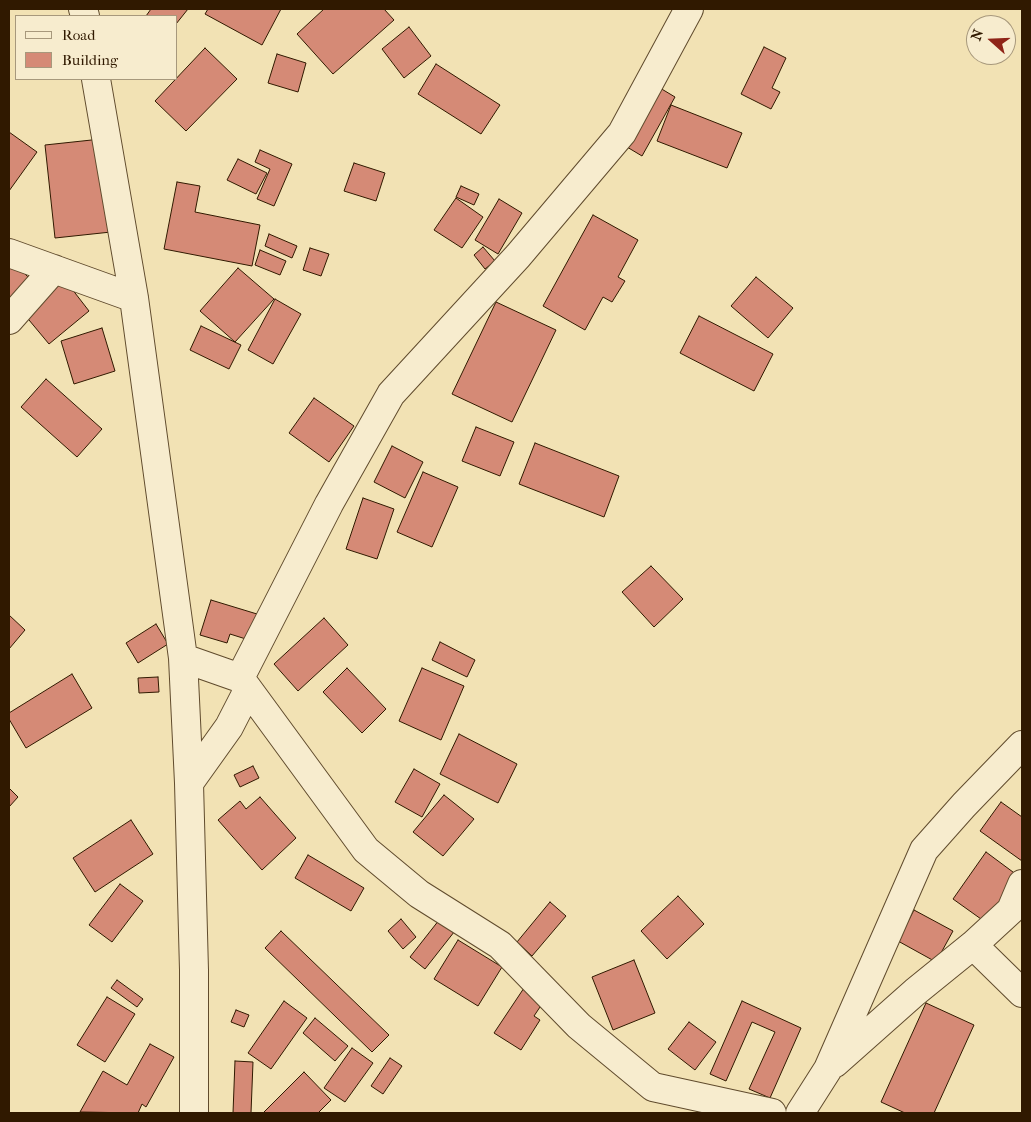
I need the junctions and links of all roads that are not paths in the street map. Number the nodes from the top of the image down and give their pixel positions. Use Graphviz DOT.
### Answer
graph roads {
  1 [pos="689,9"];
  2 [pos="96,80"];
  3 [pos="9,253"];
  4 [pos="54,269"];
  5 [pos="134,298"];
  6 [pos="9,320"];
  7 [pos="183,658"];
  8 [pos="244,684"];
  9 [pos="1022,745"];
  10 [pos="189,783"];
  11 [pos="1022,884"];
  12 [pos="973,945"];
  13 [pos="1022,993"];
  14 [pos="828,1069"];
  15 [pos="194,1113"];
  16 [pos="772,1113"];
  17 [pos="800,1113"];
  1 -- 8 [label="street"];
  2 -- 5 [label="street"];
  3 -- 4 [label="street"];
  4 -- 5 [label="street"];
  4 -- 6 [label="street"];
  5 -- 7 [label="street"];
  7 -- 8 [label="street"];
  7 -- 10 [label="street"];
  8 -- 10 [label="street"];
  8 -- 16 [label="street"];
  9 -- 14 [label="street"];
  10 -- 15 [label="street"];
  11 -- 12 [label="street"];
  12 -- 13 [label="street"];
  12 -- 14 [label="street"];
  14 -- 17 [label="street"];
}
